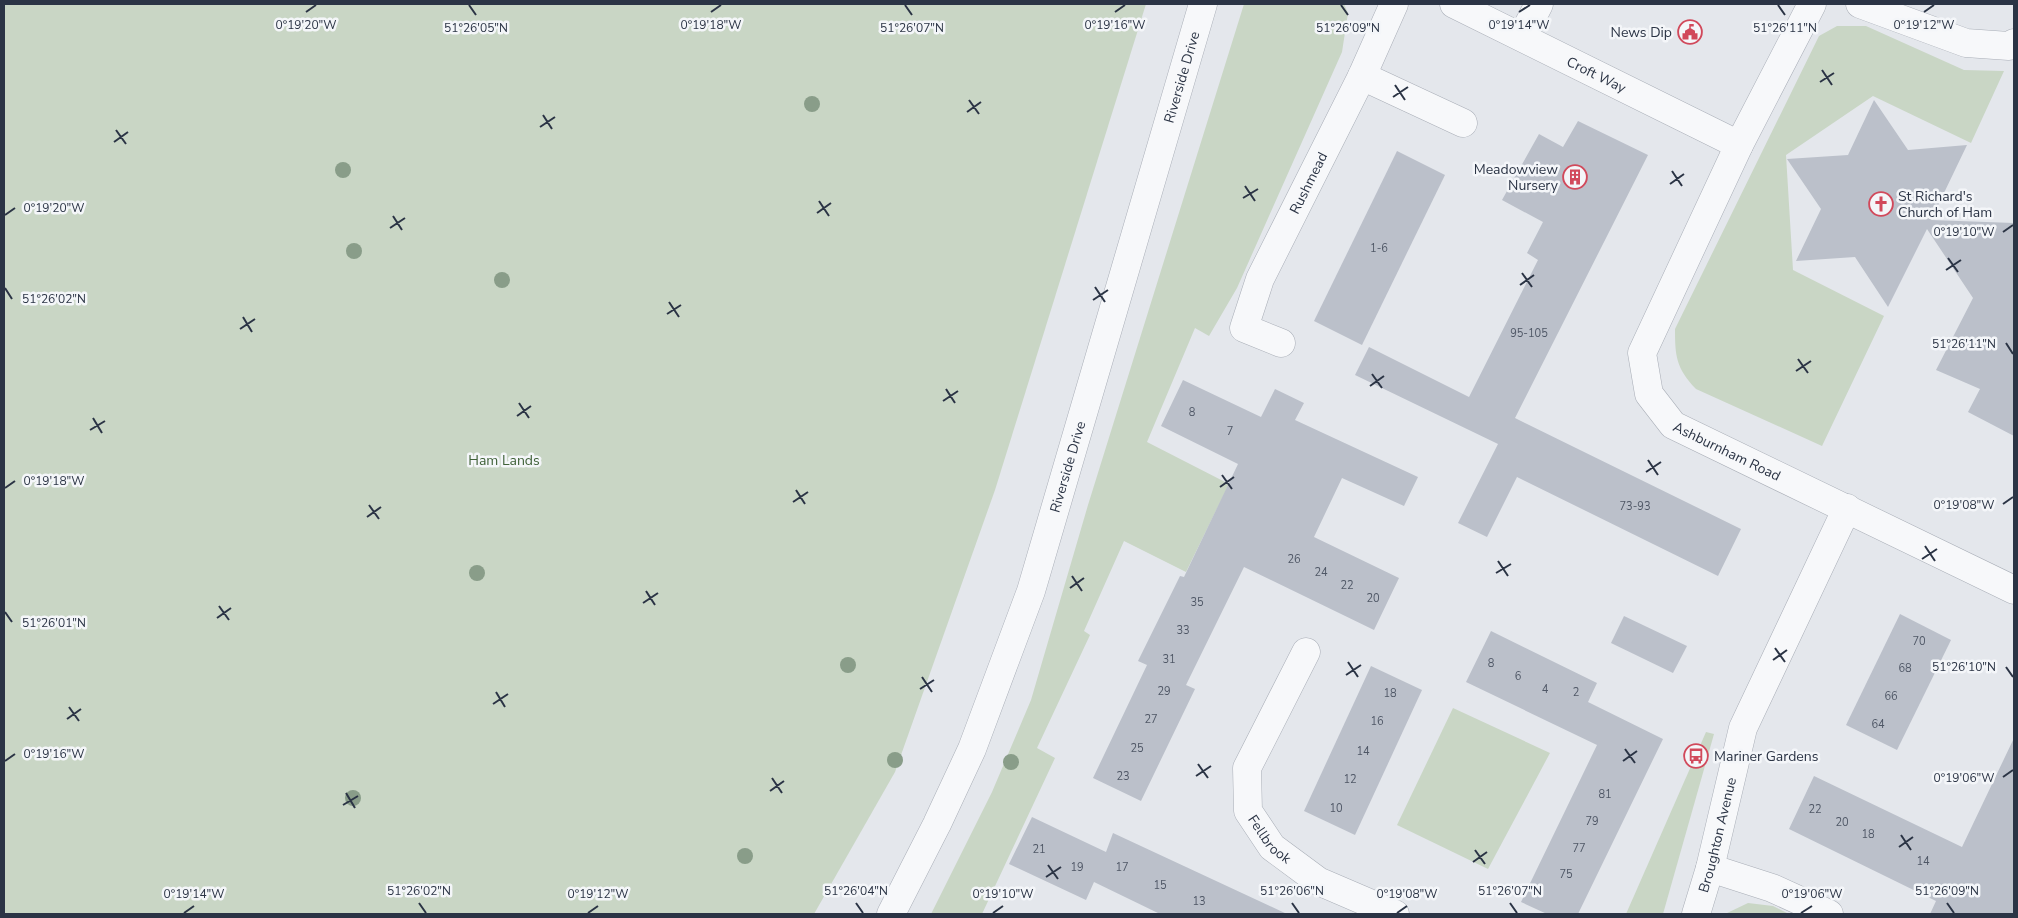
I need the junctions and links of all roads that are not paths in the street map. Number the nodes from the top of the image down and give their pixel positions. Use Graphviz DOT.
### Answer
graph roads {
  1 [pos="1203,4"];
  2 [pos="1394,4"];
  3 [pos="1454,4"];
  4 [pos="1539,4"];
  5 [pos="1812,4"];
  6 [pos="1860,4"];
  7 [pos="1522,37"];
  8 [pos="2014,43"];
  9 [pos="1362,76"];
  10 [pos="1463,123"];
  11 [pos="1740,145"];
  12 [pos="1281,343"];
  13 [pos="1847,508"];
  14 [pos="2014,590"];
  15 [pos="1306,652"];
  16 [pos="1710,868"];
  17 [pos="891,914"];
  18 [pos="1395,914"];
  19 [pos="1696,914"];
  20 [pos="1829,914"];
  1 -- 17 [label="street, Riverside Drive"];
  2 -- 9 [label="street, Rushmead"];
  3 -- 7 [label="street, Croft Way"];
  4 -- 7 [label="street"];
  5 -- 11 [label="street, Ashburnham Road"];
  6 -- 8 [label="street"];
  7 -- 11 [label="street, Croft Way"];
  9 -- 10 [label="street"];
  9 -- 12 [label="street, Rushmead"];
  11 -- 13 [label="street, Ashburnham Road"];
  13 -- 14 [label="street, Ashburnham Road"];
  13 -- 16 [label="street, Broughton Avenue"];
  15 -- 18 [label="street, Fellbrook"];
  16 -- 19 [label="street, Broughton Avenue"];
  16 -- 20 [label="street"];
}
